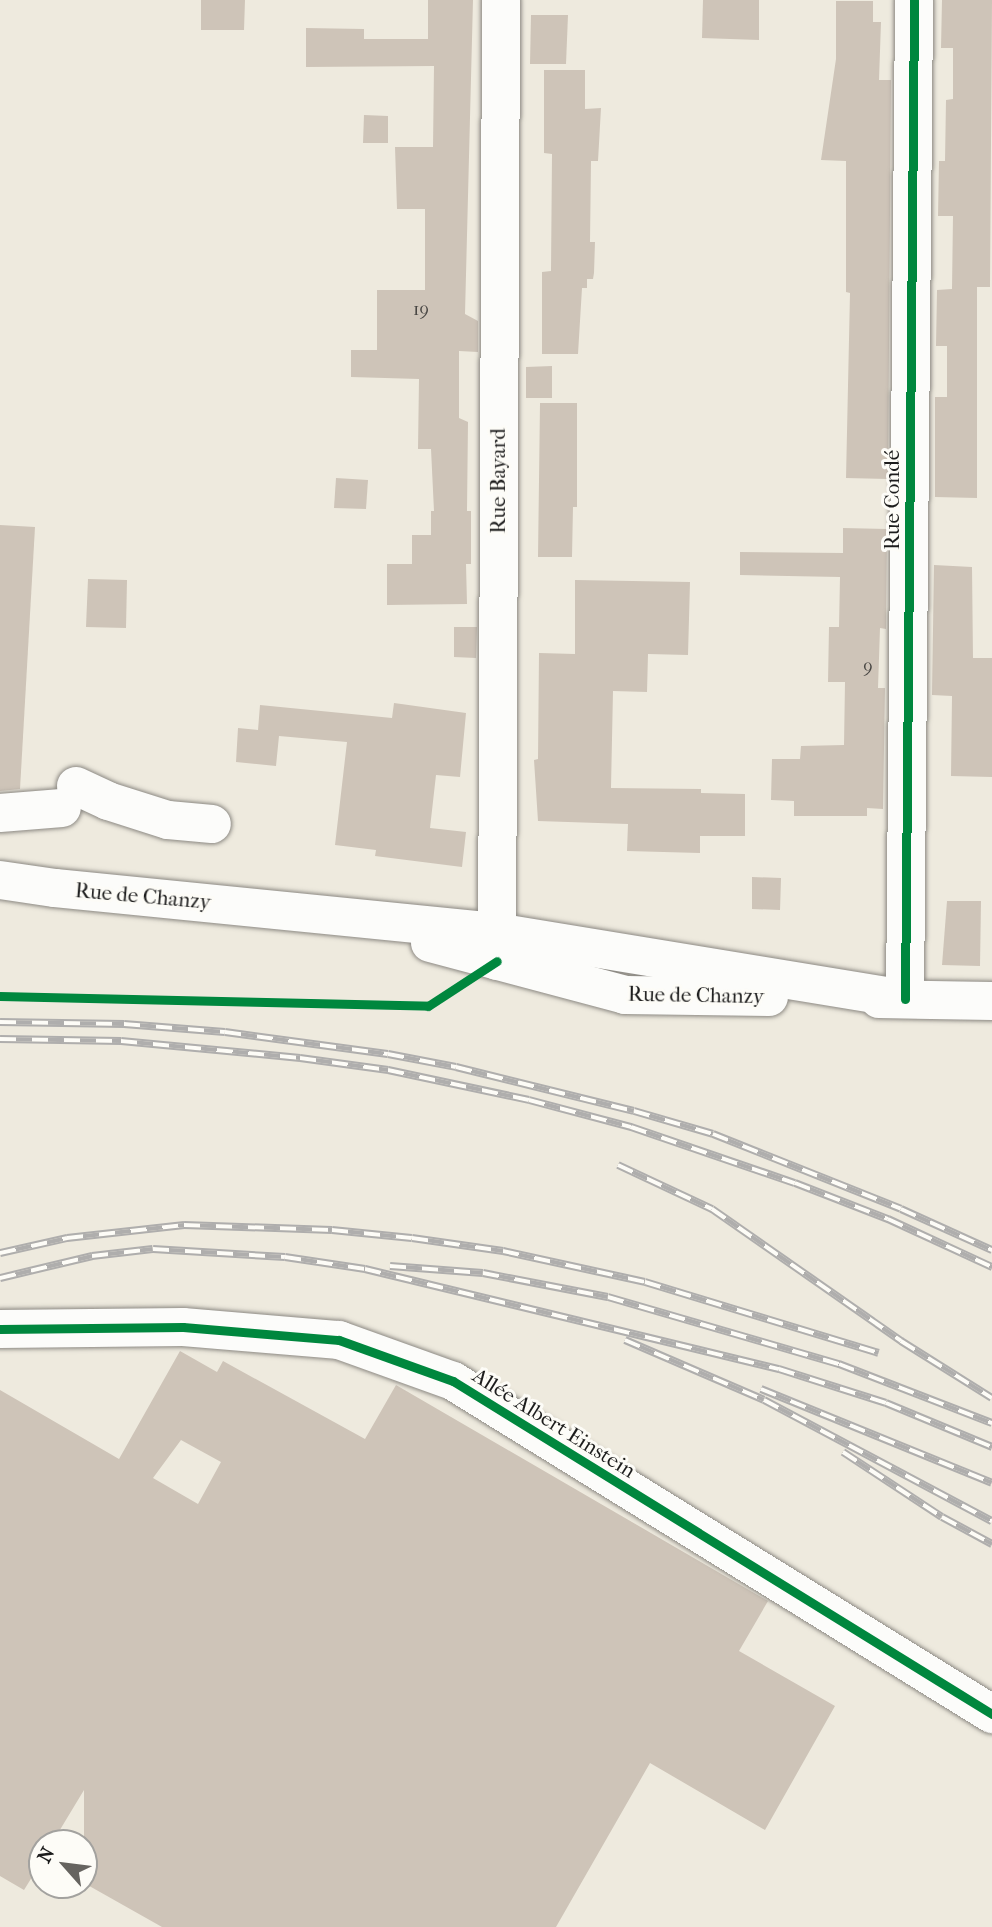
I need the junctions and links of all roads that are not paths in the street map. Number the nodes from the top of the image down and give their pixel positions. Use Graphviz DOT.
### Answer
graph roads {
  1 [pos="501,0"];
  2 [pos="914,0"];
  3 [pos="0,813"];
  4 [pos="212,824"];
  5 [pos="0,880"];
  6 [pos="496,946"];
  7 [pos="905,999"];
  8 [pos="992,1001"];
  9 [pos="0,1329"];
  10 [pos="992,1714"];
  1 -- 6 [label="street, Rue Bayard"];
  2 -- 7 [label="street, Rue Condé"];
  3 -- 4 [label="street"];
  5 -- 6 [label="street, Rue de Chanzy"];
  6 -- 7 [label="street, Rue de Chanzy"];
  7 -- 8 [label="street, Rue de Chanzy"];
  9 -- 10 [label="street, Allée Albert Einstein"];
}
